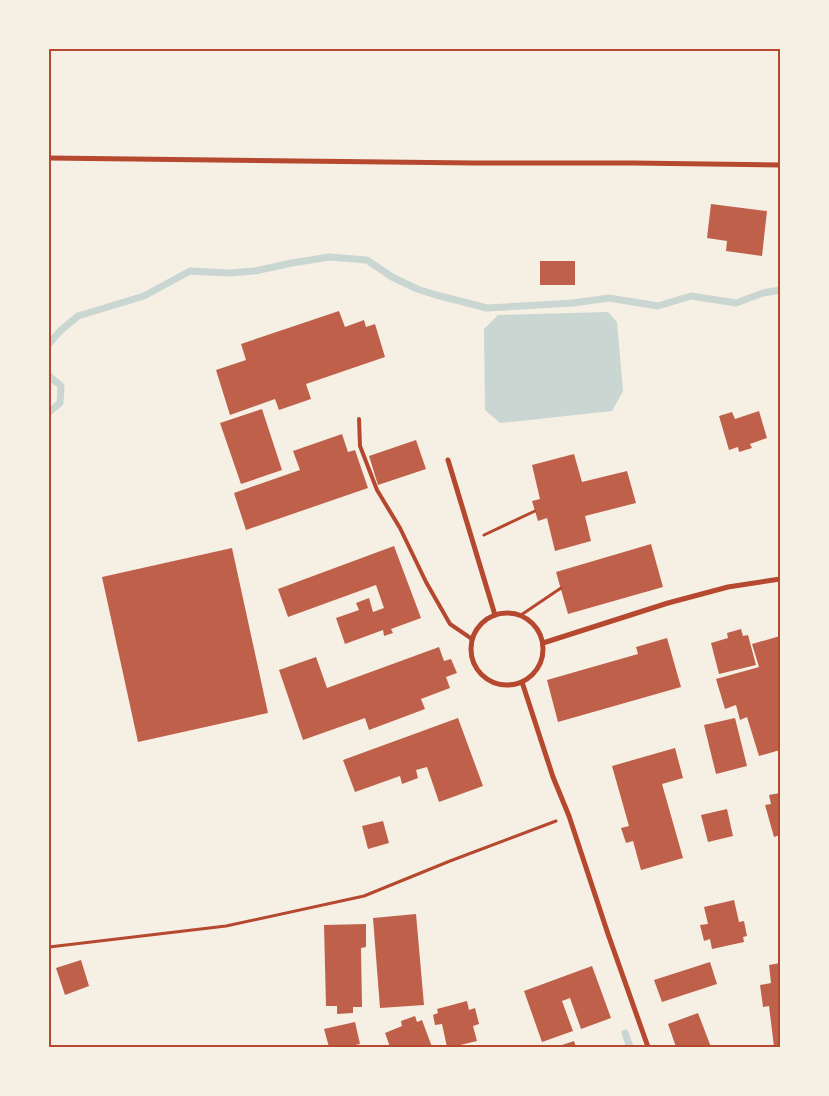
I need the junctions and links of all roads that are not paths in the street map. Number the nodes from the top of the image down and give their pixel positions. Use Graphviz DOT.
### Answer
graph roads {
  1 [pos="49,158"];
  2 [pos="780,165"];
  3 [pos="359,420"];
  4 [pos="448,460"];
  5 [pos="780,579"];
  6 [pos="495,615"];
  7 [pos="472,639"];
  8 [pos="543,643"];
  9 [pos="522,682"];
  10 [pos="648,1047"];
  1 -- 2 [label="street"];
  3 -- 7 [label="lane"];
  4 -- 6 [label="street"];
  5 -- 8 [label="street"];
  6 -- 7 [label="street"];
  6 -- 8 [label="street"];
  7 -- 9 [label="street"];
  8 -- 9 [label="street"];
  9 -- 10 [label="street"];
}
